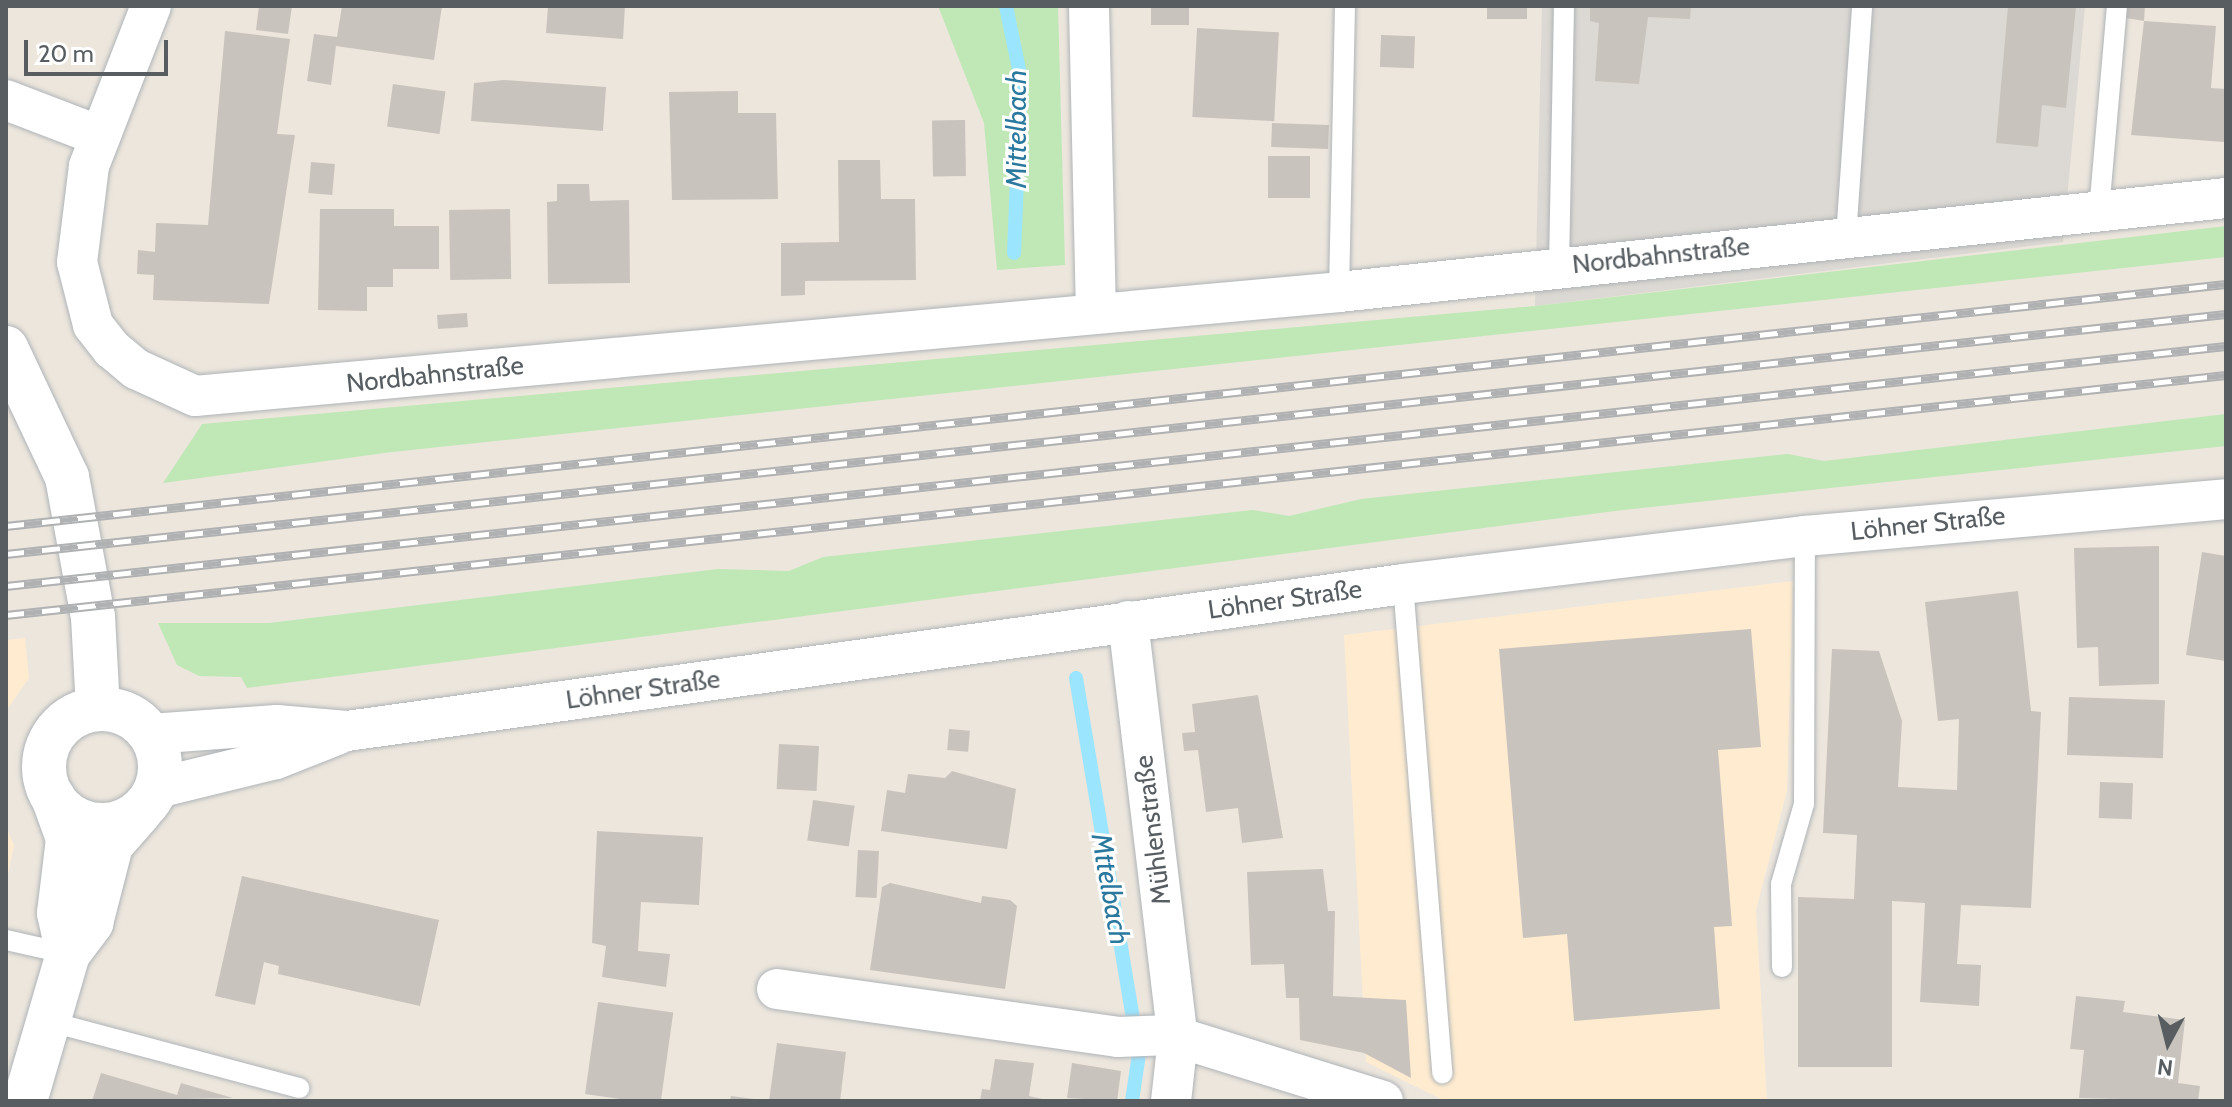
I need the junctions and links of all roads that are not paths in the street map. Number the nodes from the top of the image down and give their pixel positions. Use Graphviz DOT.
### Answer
graph roads {
  1 [pos="151,6"];
  2 [pos="1089,6"];
  3 [pos="1345,6"];
  4 [pos="1564,6"];
  5 [pos="1862,6"];
  6 [pos="2117,6"];
  7 [pos="6,100"];
  8 [pos="100,136"];
  9 [pos="2226,198"];
  10 [pos="2099,211"];
  11 [pos="1846,237"];
  12 [pos="1559,266"];
  13 [pos="1339,292"];
  14 [pos="1096,312"];
  15 [pos="6,348"];
  16 [pos="2226,499"];
  17 [pos="1805,536"];
  18 [pos="1403,584"];
  19 [pos="1128,621"];
  20 [pos="98,709"];
  21 [pos="347,731"];
  22 [pos="150,734"];
  23 [pos="53,797"];
  24 [pos="149,800"];
  25 [pos="6,940"];
  26 [pos="68,954"];
  27 [pos="1782,967"];
  28 [pos="777,989"];
  29 [pos="51,1022"];
  30 [pos="1174,1036"];
  31 [pos="1442,1073"];
  32 [pos="299,1088"];
  33 [pos="25,1101"];
  34 [pos="1171,1101"];
  35 [pos="1383,1101"];
  1 -- 8 [label="street, Nordbahnstraße"];
  2 -- 14 [label="street"];
  3 -- 13 [label="lane"];
  4 -- 12 [label="lane"];
  5 -- 11 [label="lane"];
  6 -- 10 [label="lane"];
  7 -- 8 [label="street"];
  8 -- 14 [label="street, Nordbahnstraße"];
  9 -- 10 [label="street, Nordbahnstraße"];
  10 -- 11 [label="street, Nordbahnstraße"];
  11 -- 12 [label="street, Nordbahnstraße"];
  12 -- 13 [label="street, Nordbahnstraße"];
  13 -- 14 [label="street, Nordbahnstraße"];
  15 -- 20 [label="street"];
  16 -- 17 [label="street, Löhner Straße"];
  17 -- 18 [label="street, Löhner Straße"];
  17 -- 27 [label="lane"];
  18 -- 19 [label="street, Löhner Straße"];
  18 -- 31 [label="lane"];
  19 -- 21 [label="street, Löhner Straße"];
  19 -- 30 [label="street, Mühlenstraße"];
  20 -- 22 [label="street"];
  20 -- 23 [label="street"];
  21 -- 22 [label="street, Löhner Straße"];
  21 -- 24 [label="street, Löhner Straße"];
  22 -- 24 [label="street"];
  23 -- 24 [label="street"];
  23 -- 26 [label="street"];
  24 -- 26 [label="street"];
  25 -- 26 [label="lane"];
  26 -- 29 [label="street"];
  28 -- 30 [label="street"];
  29 -- 32 [label="lane"];
  29 -- 33 [label="street"];
  30 -- 34 [label="street, Mühlenstraße"];
  30 -- 35 [label="street"];
}
